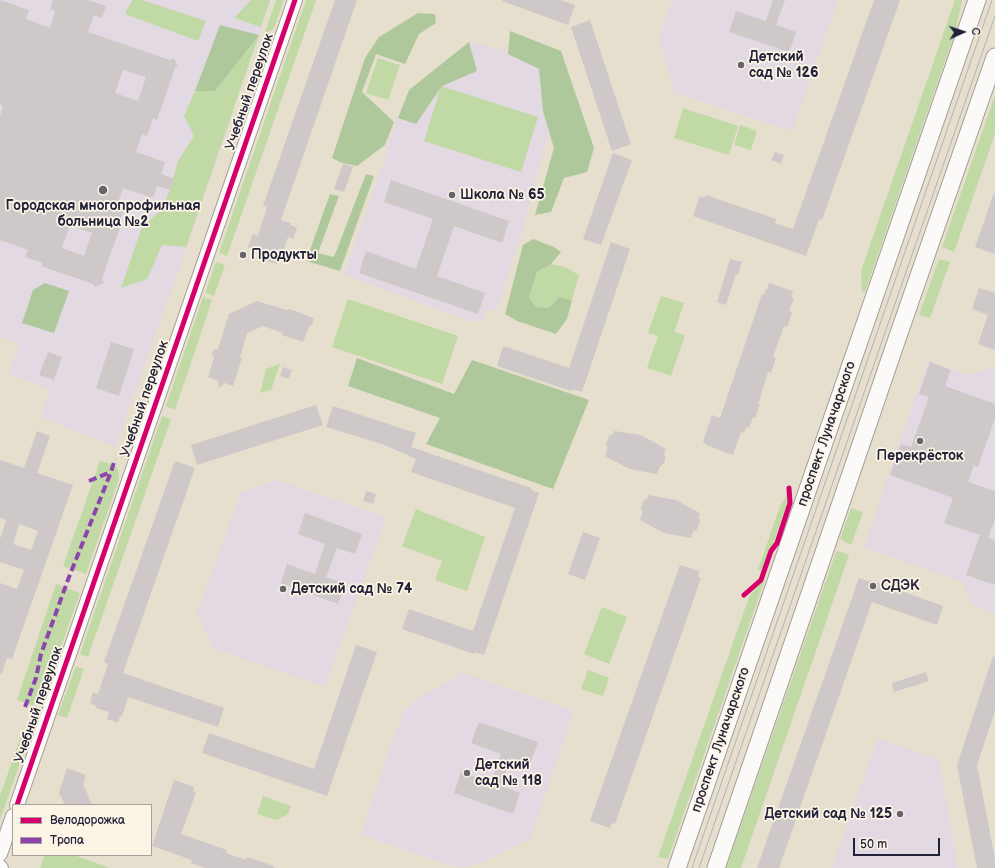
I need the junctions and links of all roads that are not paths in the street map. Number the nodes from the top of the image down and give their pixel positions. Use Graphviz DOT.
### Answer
graph roads {
  1 [pos="295,0"];
  2 [pos="977,0"];
  3 [pos="995,57"];
  4 [pos="17,804"];
  5 [pos="12,819"];
  6 [pos="0,854"];
  7 [pos="677,868"];
  8 [pos="716,868"];
  1 -- 4 [label="street, Учебный переулок"];
  2 -- 7 [label="main road, проспект Луначарского"];
  3 -- 8 [label="main road"];
  5 -- 6 [label="street"];
}
